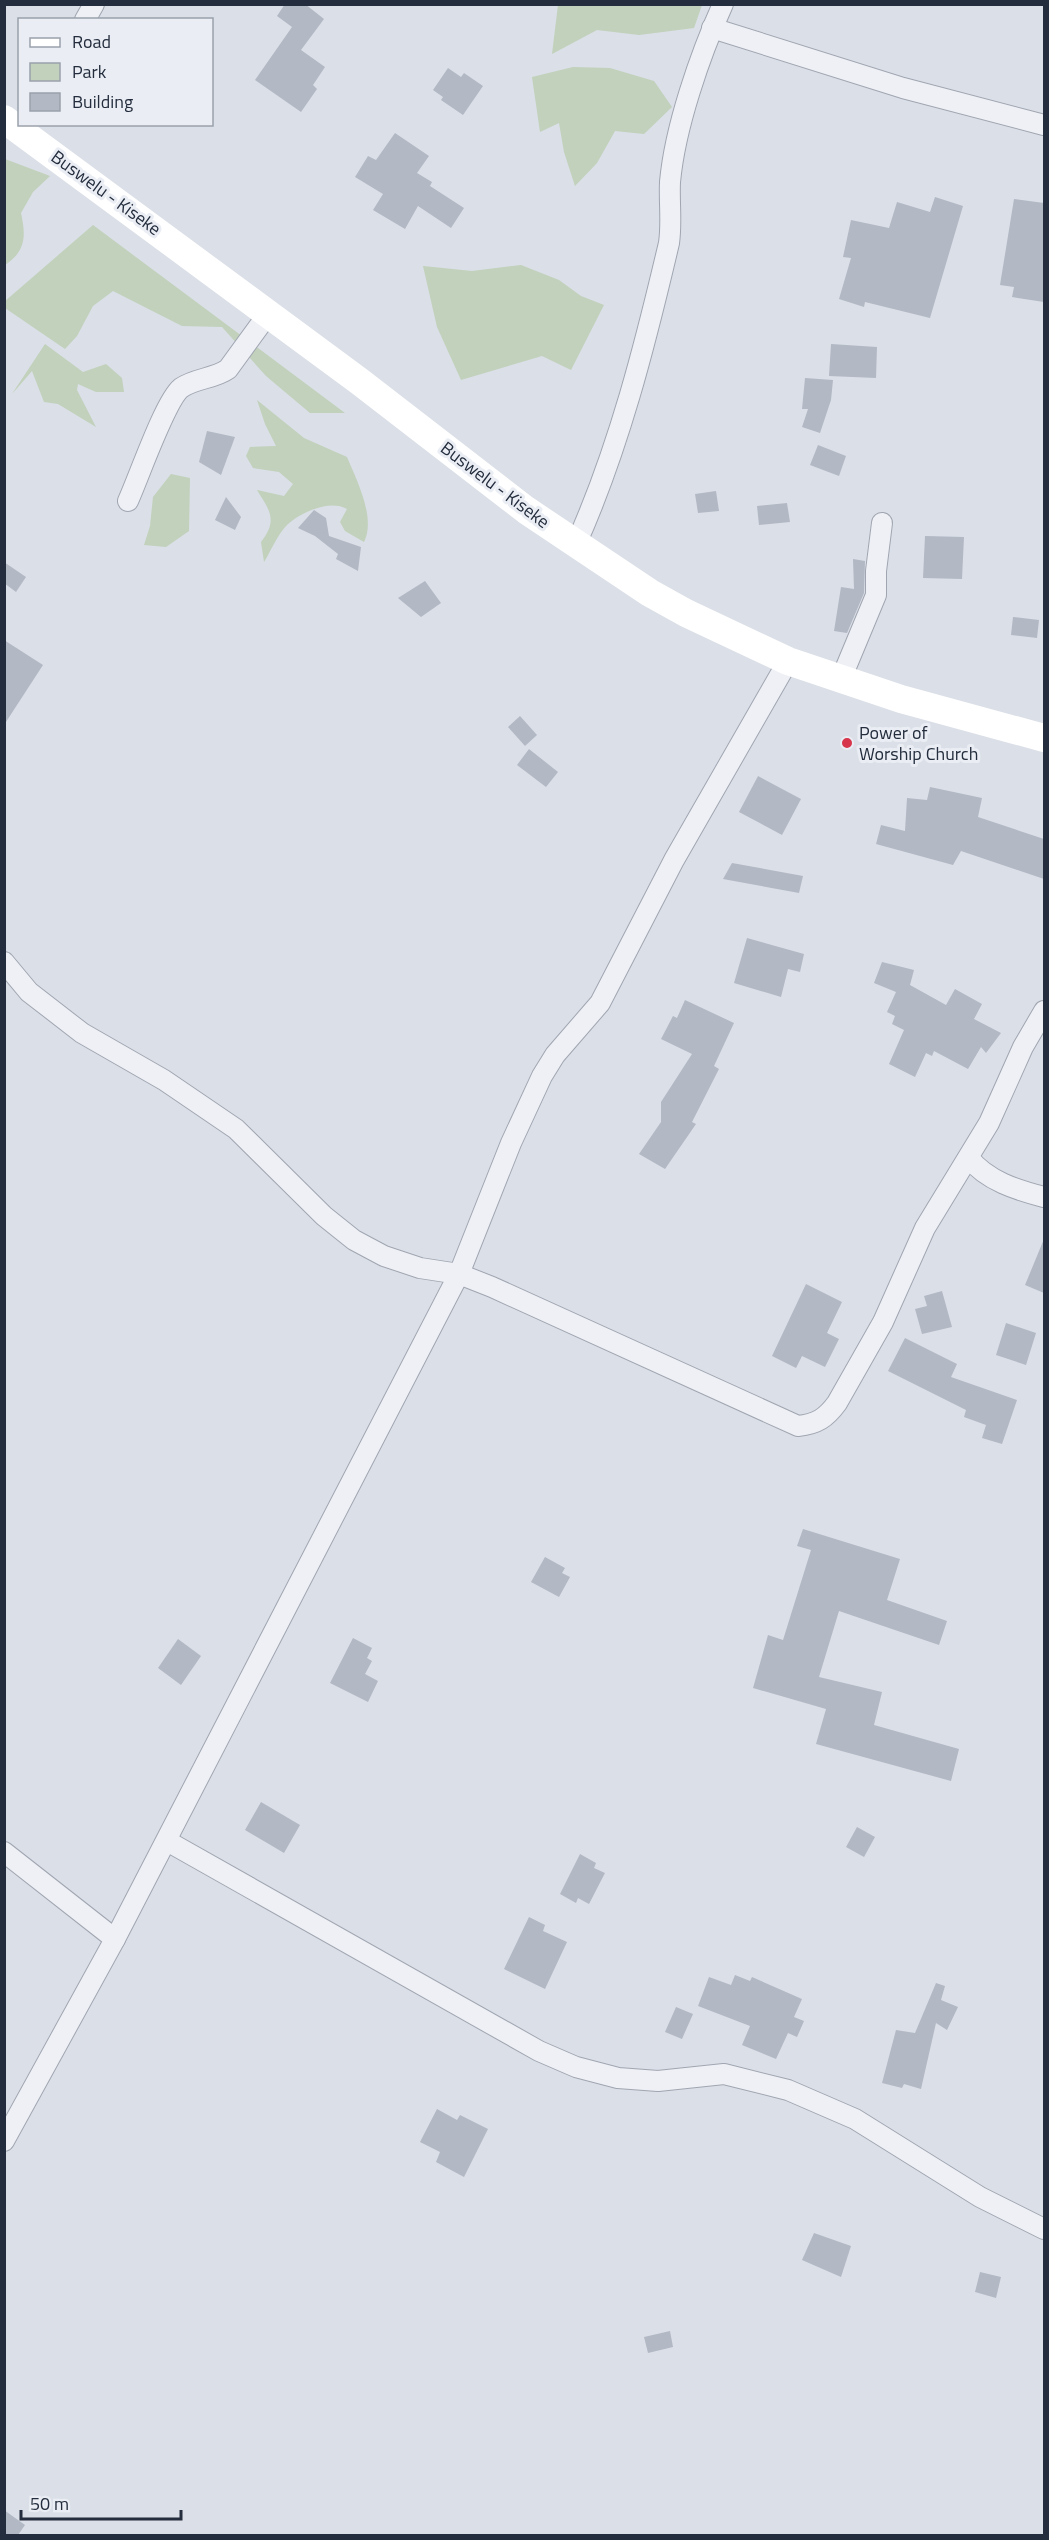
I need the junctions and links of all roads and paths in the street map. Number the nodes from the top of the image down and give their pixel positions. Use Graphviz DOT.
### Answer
graph roads {
  1 [pos="94,4"];
  2 [pos="723,4"];
  3 [pos="86,18"];
  4 [pos="712,28"];
  5 [pos="10,120"];
  6 [pos="1044,125"];
  7 [pos="268,314"];
  8 [pos="128,501"];
  9 [pos="882,523"];
  10 [pos="576,544"];
  11 [pos="788,661"];
  12 [pos="841,679"];
  13 [pos="1044,738"];
  14 [pos="4,962"];
  15 [pos="1044,1011"];
  16 [pos="969,1158"];
  17 [pos="1044,1197"];
  18 [pos="459,1274"];
  19 [pos="166,1841"];
  20 [pos="4,1852"];
  21 [pos="115,1940"];
  22 [pos="4,2141"];
  23 [pos="1044,2229"];
  1 -- 3 [label="street"];
  2 -- 4 [label="street"];
  4 -- 6 [label="street"];
  4 -- 10 [label="street"];
  5 -- 7 [label="main road, Buswelu - Kiseke"];
  7 -- 8 [label="street"];
  7 -- 10 [label="main road, Buswelu - Kiseke"];
  9 -- 12 [label="street"];
  10 -- 11 [label="main road, Buswelu - Kiseke"];
  11 -- 12 [label="main road, Buswelu - Kiseke"];
  11 -- 18 [label="street"];
  12 -- 13 [label="main road, Buswelu - Kiseke"];
  14 -- 18 [label="street"];
  15 -- 16 [label="street"];
  16 -- 17 [label="street"];
  16 -- 18 [label="street"];
  18 -- 19 [label="street"];
  19 -- 21 [label="street"];
  19 -- 23 [label="street"];
  20 -- 21 [label="street"];
  21 -- 22 [label="street"];
}
